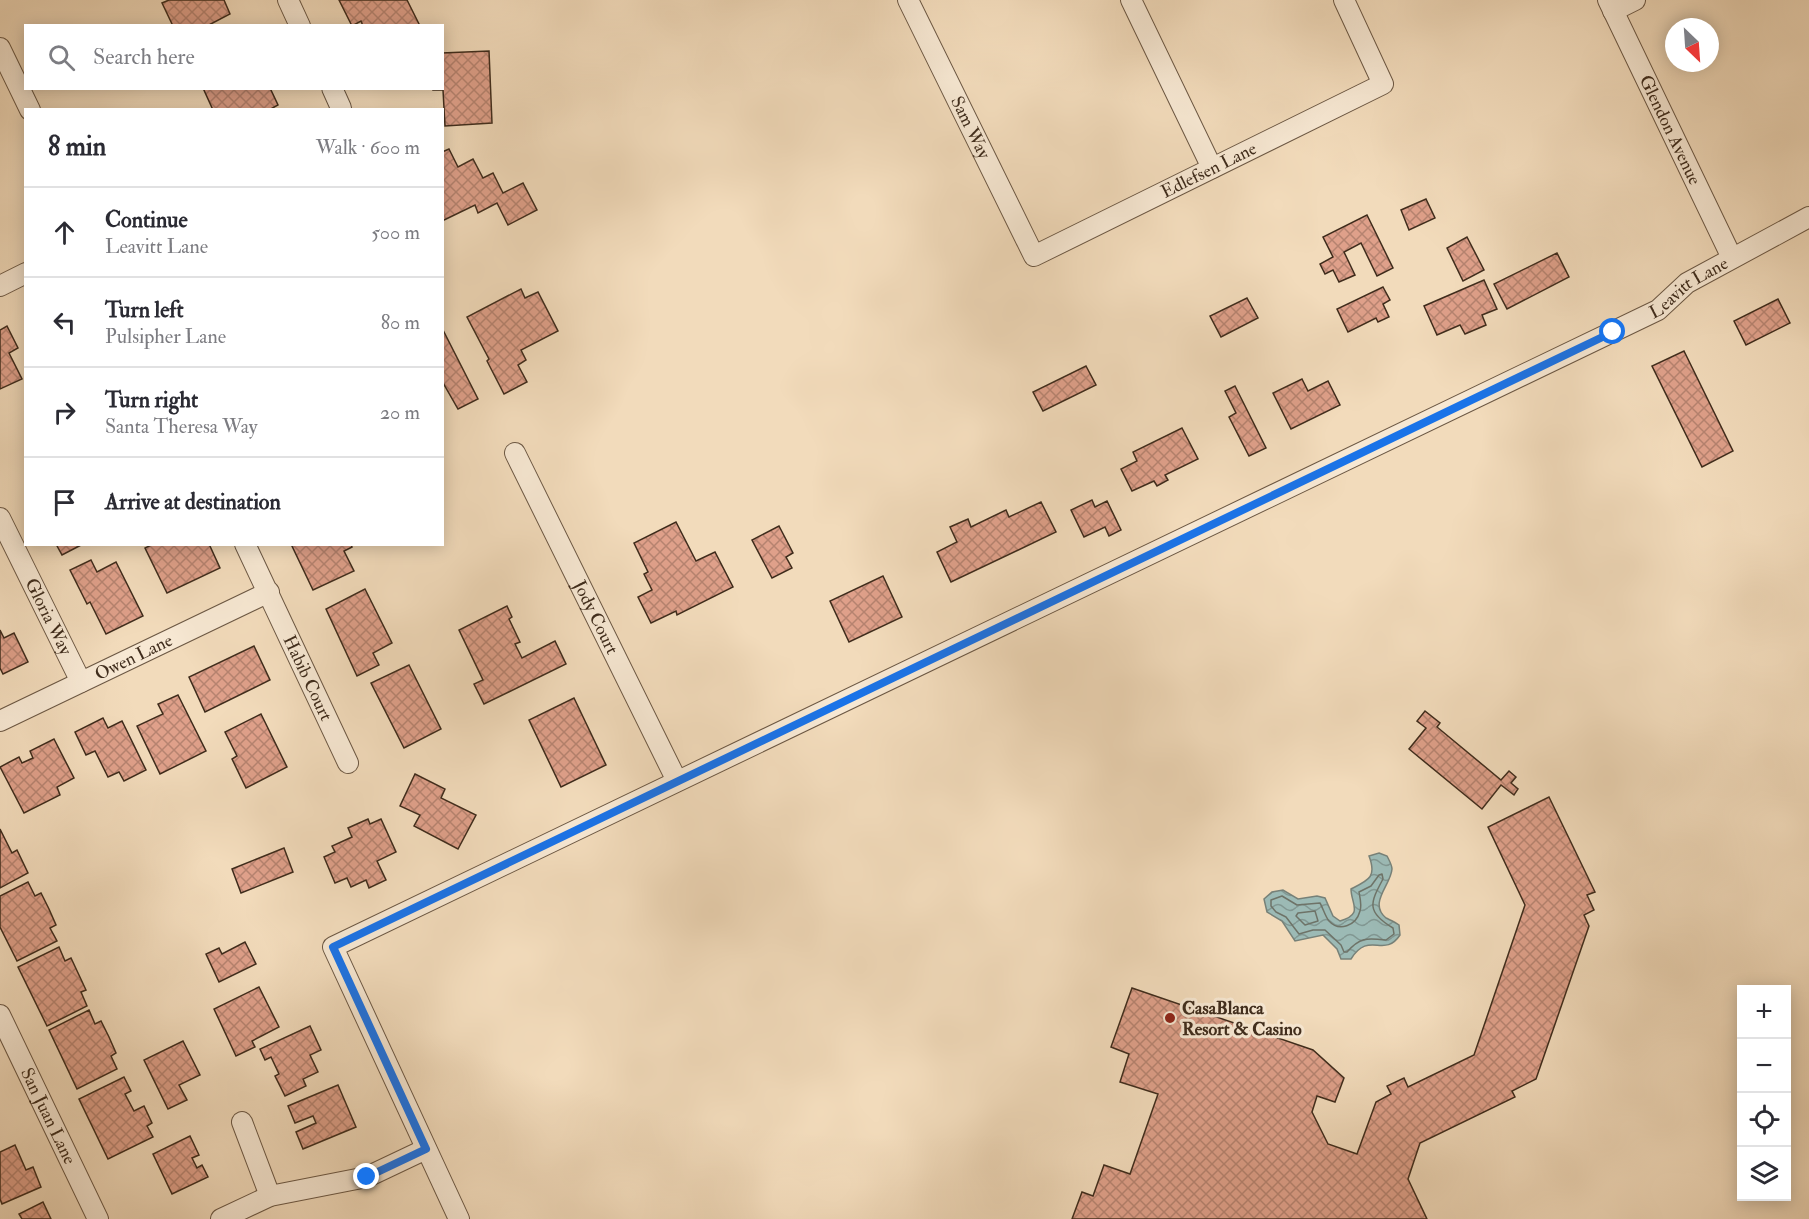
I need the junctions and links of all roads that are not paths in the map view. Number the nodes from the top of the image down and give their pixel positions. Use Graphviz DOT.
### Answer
graph roads {
  1 [pos="288,0"];
  2 [pos="908,0"];
  3 [pos="1131,0"];
  4 [pos="1344,0"];
  5 [pos="1635,0"];
  6 [pos="1610,5"];
  7 [pos="299,24"];
  8 [pos="0,48"];
  9 [pos="333,90"];
  10 [pos="29,108"];
  11 [pos="341,108"];
  12 [pos="1212,168"];
  13 [pos="1809,217"];
  14 [pos="1034,256"];
  15 [pos="1732,258"];
  16 [pos="24,274"];
  17 [pos="0,286"];
  18 [pos="515,453"];
  19 [pos="0,518"];
  20 [pos="246,546"];
  21 [pos="269,592"];
  22 [pos="81,682"];
  23 [pos="0,721"];
  24 [pos="348,763"];
  25 [pos="677,781"];
  26 [pos="0,1015"];
  27 [pos="242,1122"];
  28 [pos="426,1149"];
  29 [pos="270,1196"];
  30 [pos="98,1219"];
  31 [pos="221,1219"];
  32 [pos="459,1219"];
  1 -- 7 [label="street"];
  2 -- 14 [label="street, Sam Way"];
  3 -- 12 [label="street"];
  4 -- 12 [label="street, Edlefsen Lane"];
  5 -- 6 [label="street"];
  6 -- 15 [label="street, Glendon Avenue"];
  8 -- 10 [label="street"];
  9 -- 11 [label="street"];
  12 -- 14 [label="street, Edlefsen Lane"];
  13 -- 15 [label="street, Leavitt Lane"];
  15 -- 25 [label="street, Leavitt Lane"];
  16 -- 17 [label="street"];
  18 -- 25 [label="street, Jody Court"];
  19 -- 22 [label="street, Gloria Way"];
  20 -- 21 [label="street, Habib Court"];
  21 -- 22 [label="street, Owen Lane"];
  21 -- 24 [label="street, Habib Court"];
  22 -- 23 [label="street, Owen Lane"];
  25 -- 28 [label="street, Leavitt Lane"];
  26 -- 30 [label="street, San Juan Lane"];
  27 -- 29 [label="street"];
  28 -- 29 [label="street"];
  28 -- 32 [label="street"];
  29 -- 31 [label="street"];
}
